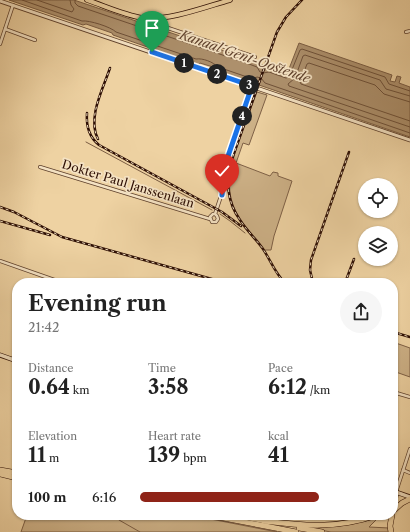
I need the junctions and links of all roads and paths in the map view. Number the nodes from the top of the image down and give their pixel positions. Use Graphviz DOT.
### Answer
graph roads {
  1 [pos="87,0"];
  2 [pos="230,0"];
  3 [pos="0,1"];
  4 [pos="13,5"];
  5 [pos="144,18"];
  6 [pos="5,29"];
  7 [pos="35,40"];
  8 [pos="0,44"];
  9 [pos="255,57"];
  10 [pos="252,86"];
  11 [pos="410,140"];
  12 [pos="40,167"];
  13 [pos="215,214"];
  14 [pos="210,219"];
  15 [pos="0,261"];
  16 [pos="49,278"];
  17 [pos="0,355"];
  18 [pos="12,359"];
  19 [pos="398,393"];
  20 [pos="410,397"];
  21 [pos="410,451"];
  22 [pos="0,470"];
  23 [pos="402,470"];
  24 [pos="12,472"];
  25 [pos="410,473"];
  26 [pos="0,474"];
  27 [pos="12,477"];
  28 [pos="398,482"];
  29 [pos="398,496"];
  30 [pos="410,498"];
  31 [pos="398,507"];
  32 [pos="234,520"];
  33 [pos="259,520"];
  34 [pos="359,520"];
  35 [pos="391,520"];
  36 [pos="264,521"];
  37 [pos="296,532"];
  38 [pos="322,532"];
  39 [pos="391,532"];
  1 -- 5 [label="main road"];
  2 -- 5 [label="main road"];
  3 -- 4 [label="street"];
  4 -- 6 [label="street"];
  4 -- 10 [label="street"];
  5 -- 9 [label="street"];
  6 -- 7 [label="street"];
  6 -- 8 [label="street"];
  10 -- 11 [label="street"];
  10 -- 13 [label="street"];
  12 -- 14 [label="street, Dokter Paul Janssenlaan"];
  13 -- 14 [label="street"];
  13 -- 14 [label="street"];
  15 -- 16 [label="street"];
  17 -- 18 [label="main road"];
  19 -- 20 [label="street"];
  21 -- 23 [label="street"];
  22 -- 24 [label="highway"];
  23 -- 25 [label="street"];
  23 -- 28 [label="street"];
  26 -- 27 [label="highway"];
  29 -- 30 [label="main road"];
  30 -- 31 [label="highway"];
  32 -- 37 [label="highway"];
  33 -- 36 [label="highway"];
  34 -- 36 [label="highway"];
  35 -- 39 [label="highway"];
  36 -- 38 [label="highway"];
}
